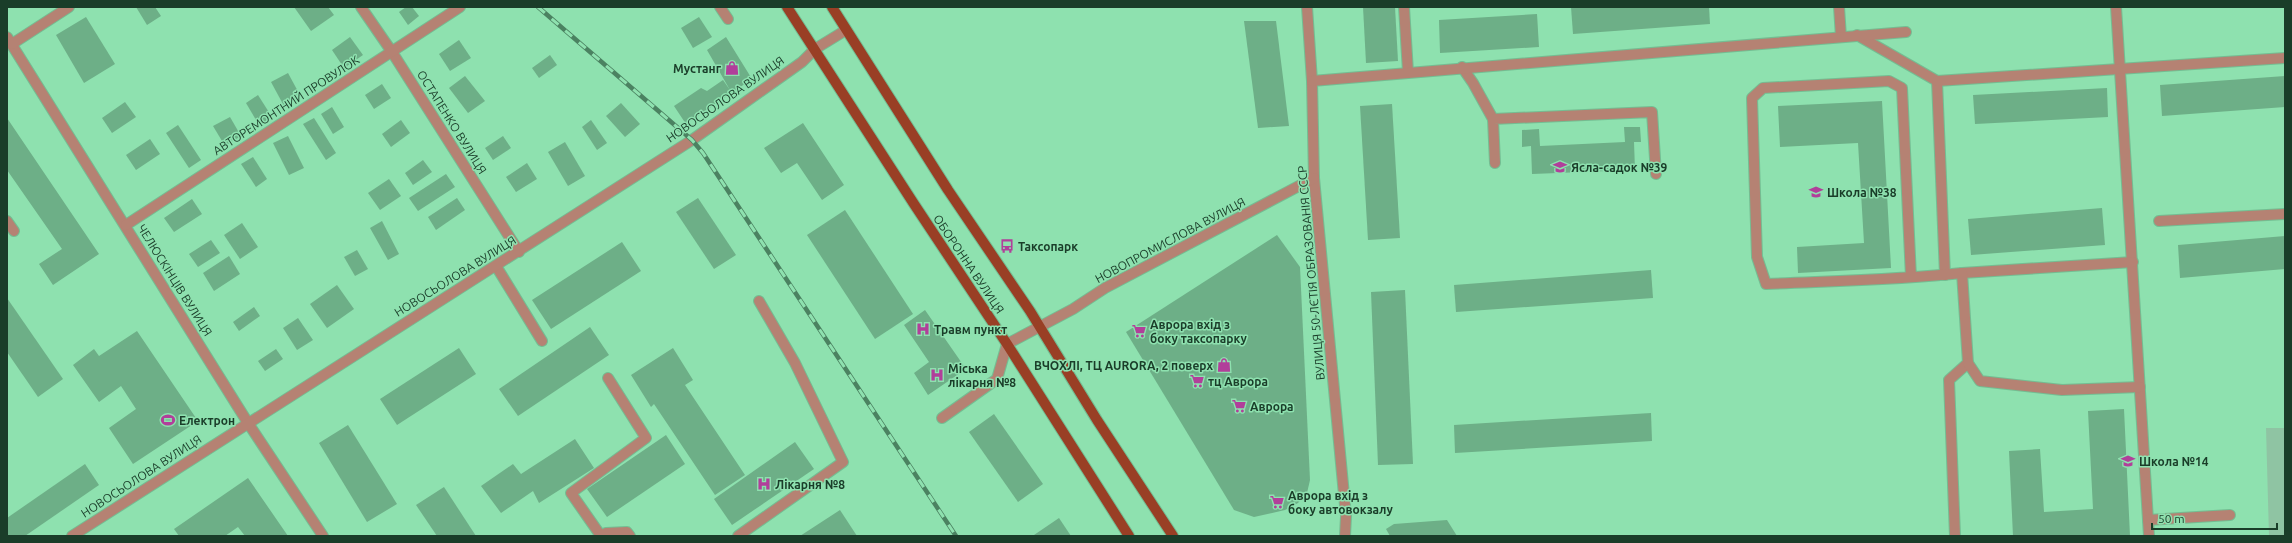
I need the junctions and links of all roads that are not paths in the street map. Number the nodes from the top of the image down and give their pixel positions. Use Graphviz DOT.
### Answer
graph roads {
  1 [pos="69,7"];
  2 [pos="361,7"];
  3 [pos="460,7"];
  4 [pos="720,7"];
  5 [pos="787,7"];
  6 [pos="832,7"];
  7 [pos="1307,7"];
  8 [pos="1404,7"];
  9 [pos="1839,7"];
  10 [pos="2116,7"];
  11 [pos="728,19"];
  12 [pos="846,30"];
  13 [pos="1906,32"];
  14 [pos="1858,35"];
  15 [pos="1841,36"];
  16 [pos="10,40"];
  17 [pos="815,48"];
  18 [pos="392,52"];
  19 [pos="2285,58"];
  20 [pos="1462,68"];
  21 [pos="2120,68"];
  22 [pos="1408,72"];
  23 [pos="1312,81"];
  24 [pos="1937,81"];
  25 [pos="1493,119"];
  26 [pos="1495,163"];
  27 [pos="1656,174"];
  28 [pos="1314,178"];
  29 [pos="2285,214"];
  30 [pos="7,221"];
  31 [pos="2159,221"];
  32 [pos="126,225"];
  33 [pos="14,232"];
  34 [pos="519,252"];
  35 [pos="2133,262"];
  36 [pos="496,266"];
  37 [pos="1962,273"];
  38 [pos="1945,275"];
  39 [pos="1911,277"];
  40 [pos="759,301"];
  41 [pos="1039,327"];
  42 [pos="542,341"];
  43 [pos="1007,344"];
  44 [pos="1968,363"];
  45 [pos="608,378"];
  46 [pos="2140,387"];
  47 [pos="942,418"];
  48 [pos="248,423"];
  49 [pos="2230,516"];
  50 [pos="2148,520"];
  51 [pos="72,536"];
  52 [pos="323,536"];
  53 [pos="601,536"];
  54 [pos="630,536"];
  55 [pos="738,536"];
  56 [pos="1129,536"];
  57 [pos="1173,536"];
  58 [pos="1345,536"];
  59 [pos="1955,536"];
  60 [pos="2149,536"];
  1 -- 16 [label="street"];
  2 -- 18 [label="street, ОСТАПЕНКО ВУЛИЦЯ"];
  3 -- 18 [label="street, АВТОРЕМОНТНИЙ ПРОВУЛОК"];
  4 -- 11 [label="street"];
  5 -- 17 [label="main road, ОБОРОННА ВУЛИЦЯ"];
  6 -- 12 [label="main road, ОБОРОННА ВУЛИЦЯ"];
  7 -- 23 [label="street, ВУЛИЦЯ 50-ЛЄТІЯ ОБРАЗОВАНІЯ СССР"];
  8 -- 22 [label="street"];
  9 -- 15 [label="street"];
  10 -- 21 [label="street"];
  12 -- 17 [label="street, НОВОСЬОЛОВА ВУЛИЦЯ"];
  12 -- 41 [label="main road, ОБОРОННА ВУЛИЦЯ"];
  13 -- 14 [label="street"];
  14 -- 15 [label="street"];
  14 -- 24 [label="street"];
  15 -- 20 [label="street"];
  16 -- 32 [label="street, ЧЕЛЮСКІНЦІВ ВУЛИЦЯ"];
  17 -- 34 [label="street, НОВОСЬОЛОВА ВУЛИЦЯ"];
  17 -- 43 [label="main road, ОБОРОННА ВУЛИЦЯ"];
  18 -- 32 [label="street, АВТОРЕМОНТНИЙ ПРОВУЛОК"];
  18 -- 34 [label="street, ОСТАПЕНКО ВУЛИЦЯ"];
  19 -- 21 [label="street"];
  20 -- 22 [label="street"];
  20 -- 25 [label="street"];
  21 -- 24 [label="street"];
  21 -- 35 [label="street"];
  22 -- 23 [label="street"];
  23 -- 28 [label="street, ВУЛИЦЯ 50-ЛЄТІЯ ОБРАЗОВАНІЯ СССР"];
  24 -- 38 [label="street"];
  25 -- 26 [label="street"];
  25 -- 27 [label="street"];
  28 -- 41 [label="street, НОВОПРОМИСЛОВА ВУЛИЦЯ"];
  28 -- 58 [label="street, ВУЛИЦЯ 50-ЛЄТІЯ ОБРАЗОВАНІЯ СССР"];
  29 -- 31 [label="street"];
  30 -- 33 [label="street"];
  32 -- 48 [label="street, ЧЕЛЮСКІНЦІВ ВУЛИЦЯ"];
  34 -- 36 [label="street, НОВОСЬОЛОВА ВУЛИЦЯ"];
  35 -- 37 [label="street"];
  35 -- 46 [label="street"];
  36 -- 42 [label="street"];
  36 -- 48 [label="street, НОВОСЬОЛОВА ВУЛИЦЯ"];
  37 -- 38 [label="street"];
  37 -- 44 [label="street"];
  38 -- 39 [label="street"];
  39 -- 39 [label="street"];
  40 -- 55 [label="street"];
  41 -- 43 [label="street, НОВОПРОМИСЛОВА ВУЛИЦЯ"];
  41 -- 57 [label="main road, ОБОРОННА ВУЛИЦЯ"];
  43 -- 47 [label="street"];
  43 -- 56 [label="main road, ОБОРОННА ВУЛИЦЯ"];
  44 -- 46 [label="street"];
  44 -- 59 [label="street"];
  45 -- 53 [label="street"];
  46 -- 50 [label="street"];
  48 -- 51 [label="street, НОВОСЬОЛОВА ВУЛИЦЯ"];
  48 -- 52 [label="street, ЧЕЛЮСКІНЦІВ ВУЛИЦЯ"];
  49 -- 50 [label="street"];
  50 -- 60 [label="street"];
  53 -- 54 [label="street"];
}
